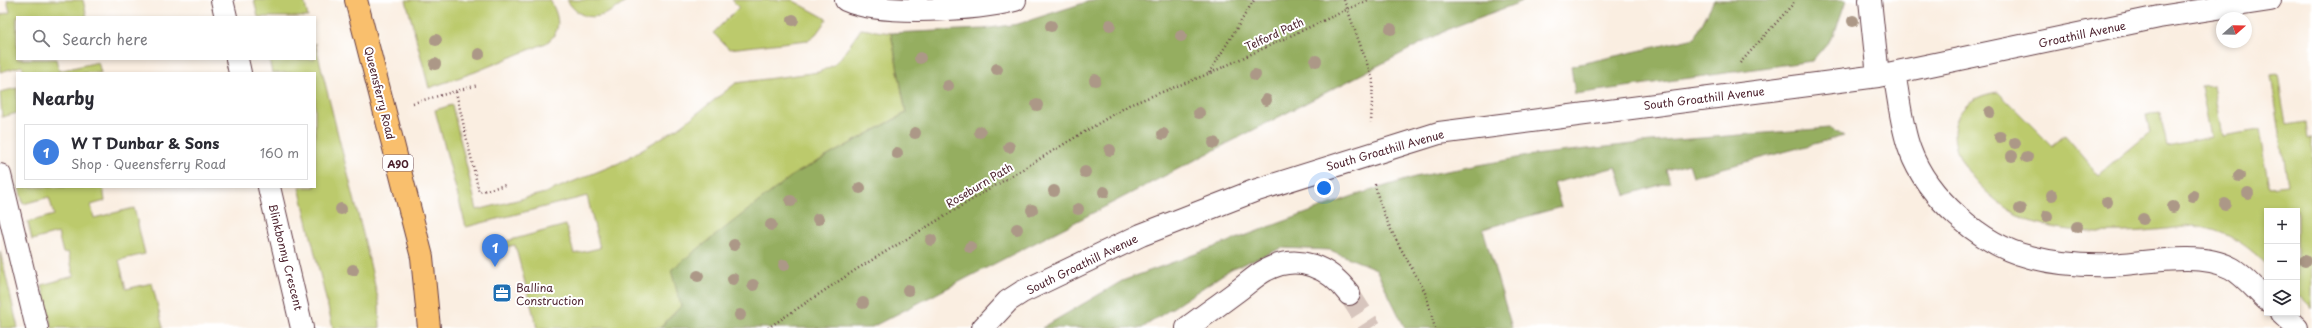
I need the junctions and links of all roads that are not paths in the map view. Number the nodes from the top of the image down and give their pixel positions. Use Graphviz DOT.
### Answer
graph roads {
  1 [pos="222,0"];
  2 [pos="356,0"];
  3 [pos="846,0"];
  4 [pos="1015,0"];
  5 [pos="1870,0"];
  6 [pos="2270,0"];
  7 [pos="918,5"];
  8 [pos="226,16"];
  9 [pos="236,60"];
  10 [pos="240,72"];
  11 [pos="1886,74"];
  12 [pos="0,175"];
  13 [pos="268,188"];
  14 [pos="1349,294"];
  15 [pos="2264,297"];
  16 [pos="2284,316"];
  17 [pos="36,328"];
  18 [pos="302,328"];
  19 [pos="429,328"];
  20 [pos="983,328"];
  21 [pos="1187,328"];
  22 [pos="2297,328"];
  1 -- 8 [label="street"];
  2 -- 19 [label="main road, Queensferry Road / A90"];
  3 -- 7 [label="street"];
  4 -- 7 [label="street"];
  5 -- 11 [label="street"];
  6 -- 11 [label="street, Groathill Avenue"];
  9 -- 10 [label="street"];
  11 -- 15 [label="street"];
  11 -- 20 [label="street, South Groathill Avenue"];
  12 -- 17 [label="street"];
  13 -- 18 [label="street, Blinkbonny Crescent"];
  14 -- 21 [label="street"];
  16 -- 22 [label="street"];
}
